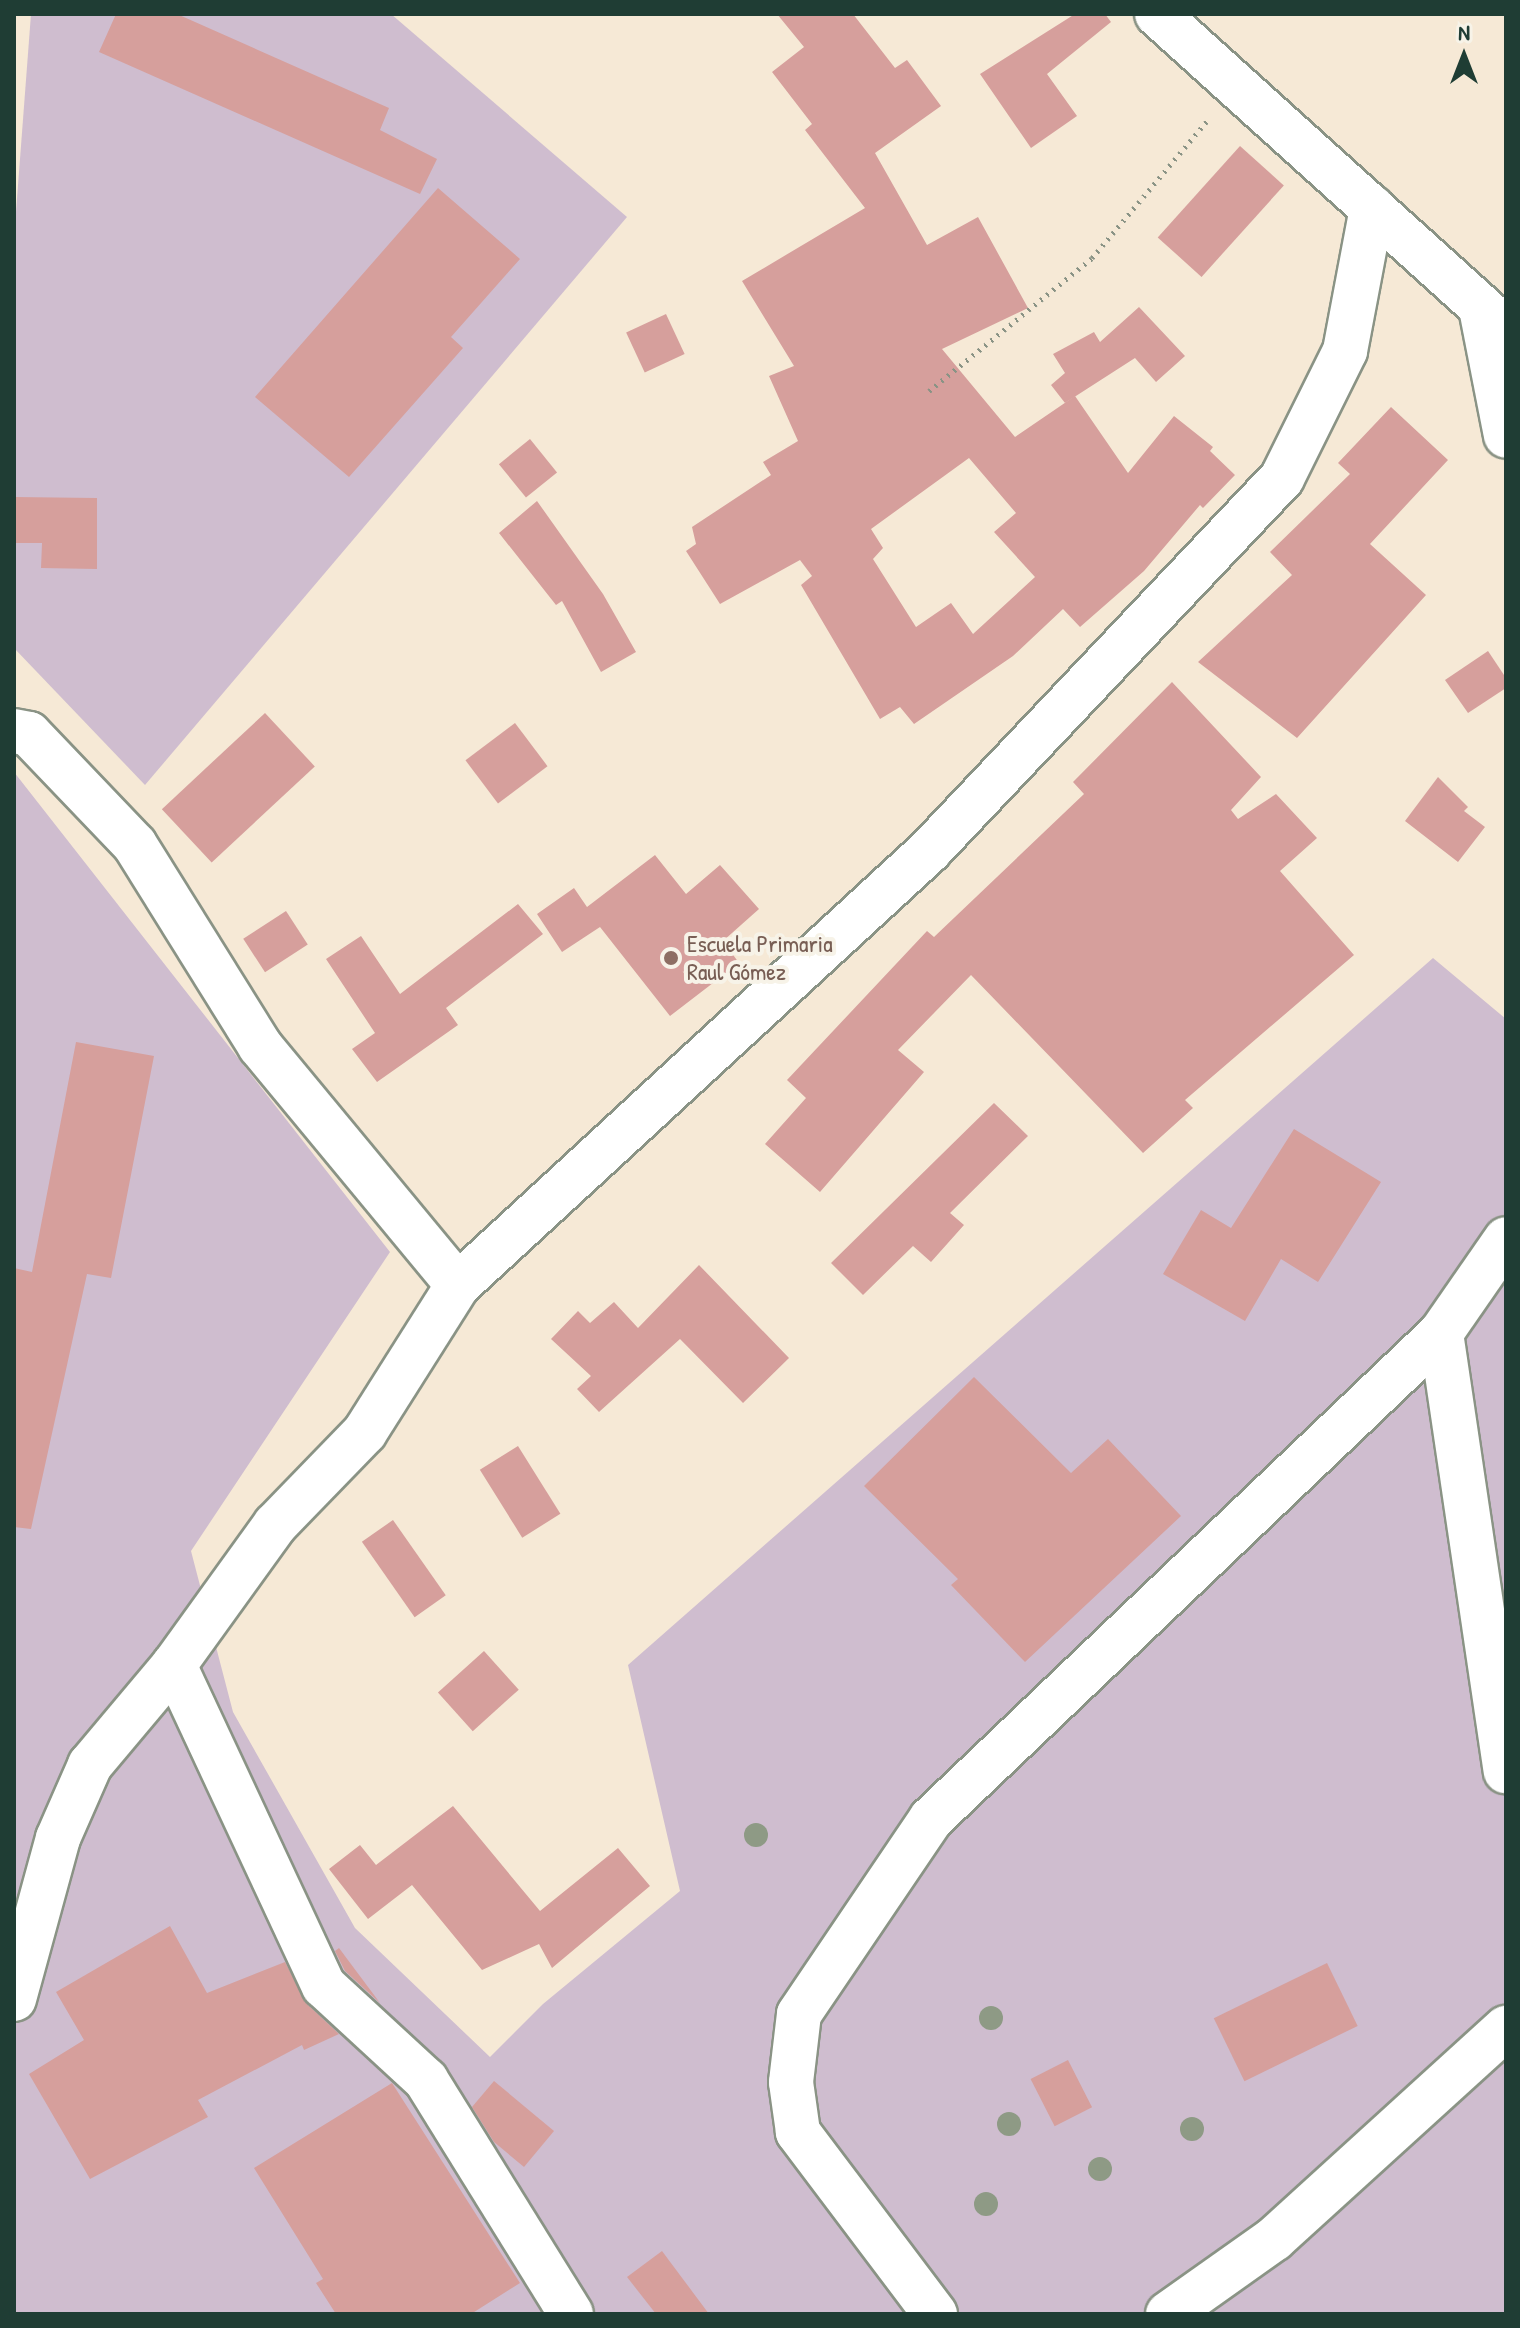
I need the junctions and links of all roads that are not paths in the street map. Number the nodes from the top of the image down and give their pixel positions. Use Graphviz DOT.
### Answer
graph roads {
  1 [pos="1157,14"];
  2 [pos="1372,208"];
  3 [pos="1493,319"];
  4 [pos="1506,436"];
  5 [pos="14,731"];
  6 [pos="1506,1239"];
  7 [pos="458,1285"];
  8 [pos="1441,1333"];
  9 [pos="174,1665"];
  10 [pos="1506,1771"];
  11 [pos="14,1999"];
  12 [pos="1506,2028"];
  13 [pos="571,2314"];
  14 [pos="935,2314"];
  15 [pos="1168,2314"];
  1 -- 2 [label="street"];
  2 -- 3 [label="street"];
  2 -- 7 [label="street"];
  3 -- 4 [label="street"];
  5 -- 7 [label="street"];
  6 -- 8 [label="street"];
  7 -- 9 [label="street"];
  8 -- 10 [label="street"];
  8 -- 14 [label="street"];
  9 -- 11 [label="street"];
  9 -- 13 [label="street"];
  12 -- 15 [label="street"];
}
